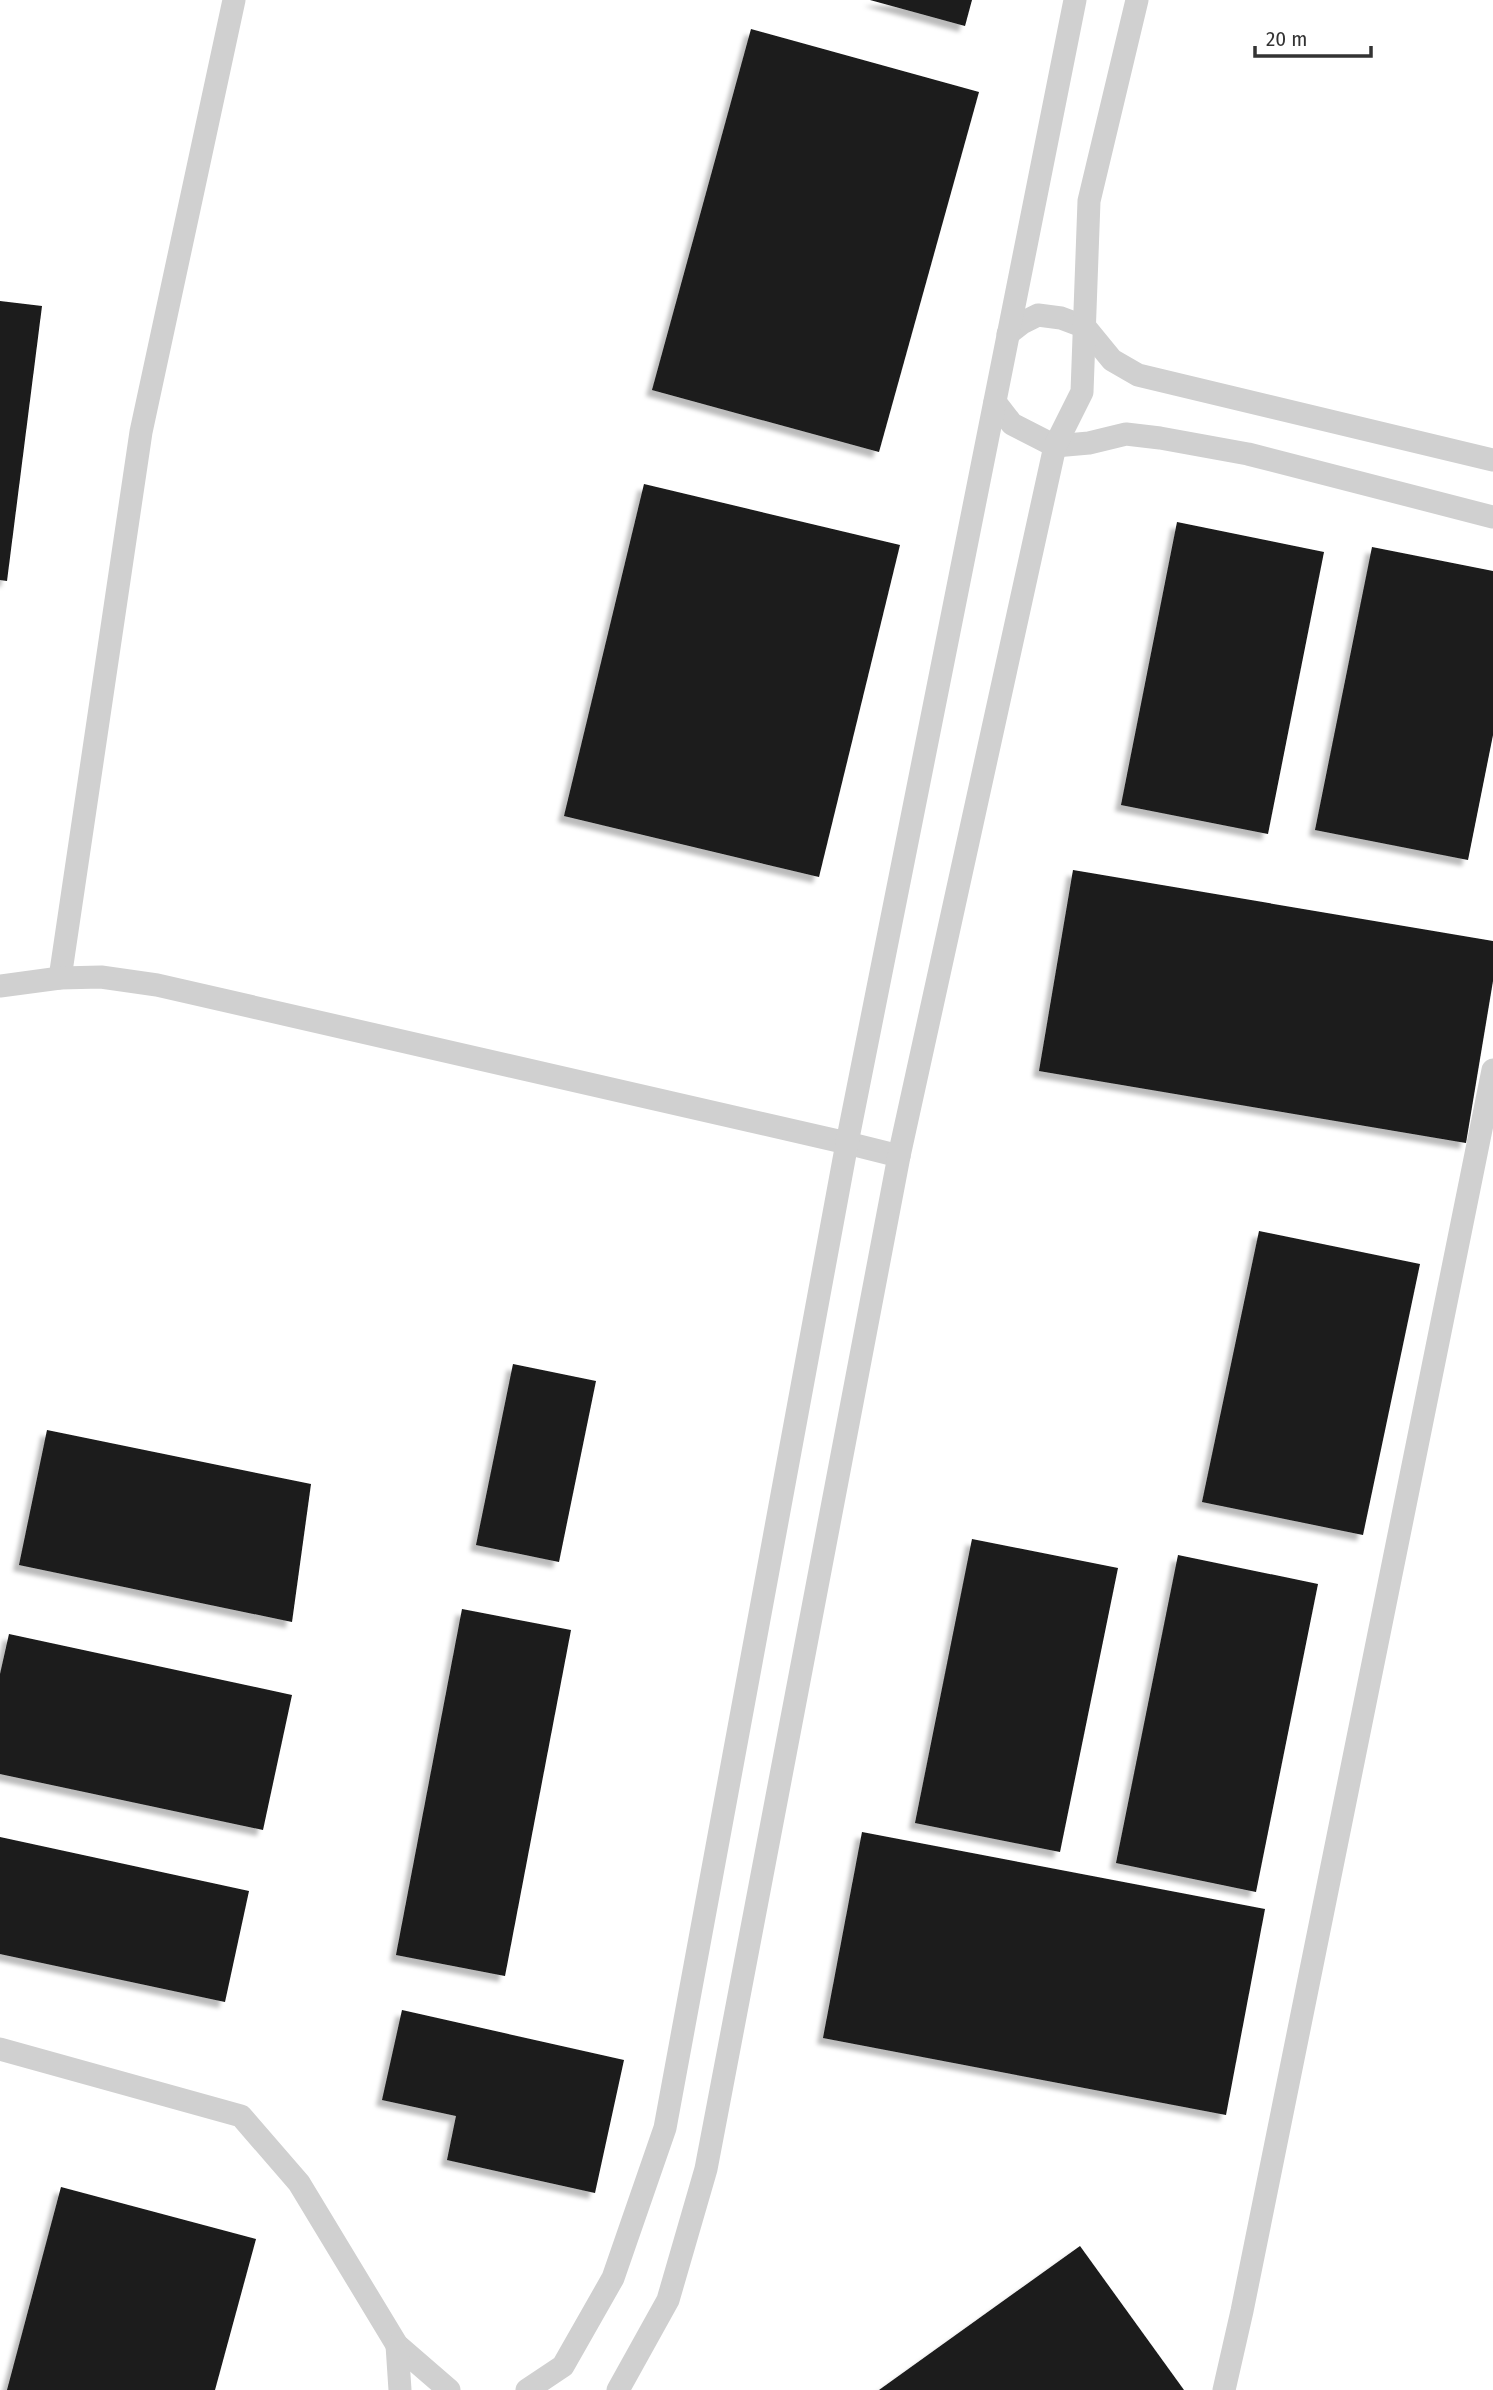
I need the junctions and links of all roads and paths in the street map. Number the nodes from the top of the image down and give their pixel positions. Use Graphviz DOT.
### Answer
graph roads {
  1 [pos="234,0"];
  2 [pos="1075,0"];
  3 [pos="1138,0"];
  4 [pos="1085,327"];
  5 [pos="1008,334"];
  6 [pos="995,402"];
  7 [pos="1055,446"];
  8 [pos="1493,460"];
  9 [pos="1493,517"];
  10 [pos="60,978"];
  11 [pos="0,986"];
  12 [pos="1493,1070"];
  13 [pos="847,1143"];
  14 [pos="899,1156"];
  15 [pos="0,2049"];
  16 [pos="397,2345"];
  17 [pos="400,2390"];
  18 [pos="449,2390"];
  19 [pos="527,2390"];
  20 [pos="618,2390"];
  21 [pos="1224,2390"];
  1 -- 10 [label="lane"];
  2 -- 5 [label="lane"];
  3 -- 4 [label="lane"];
  4 -- 5 [label="lane"];
  4 -- 7 [label="lane"];
  4 -- 8 [label="lane"];
  5 -- 6 [label="lane"];
  6 -- 7 [label="lane"];
  6 -- 13 [label="lane"];
  7 -- 9 [label="lane"];
  7 -- 14 [label="lane"];
  10 -- 11 [label="lane"];
  10 -- 13 [label="lane"];
  12 -- 21 [label="lane"];
  13 -- 14 [label="lane"];
  13 -- 19 [label="lane"];
  14 -- 20 [label="lane"];
  15 -- 16 [label="lane"];
  16 -- 17 [label="lane"];
  16 -- 18 [label="lane"];
}
